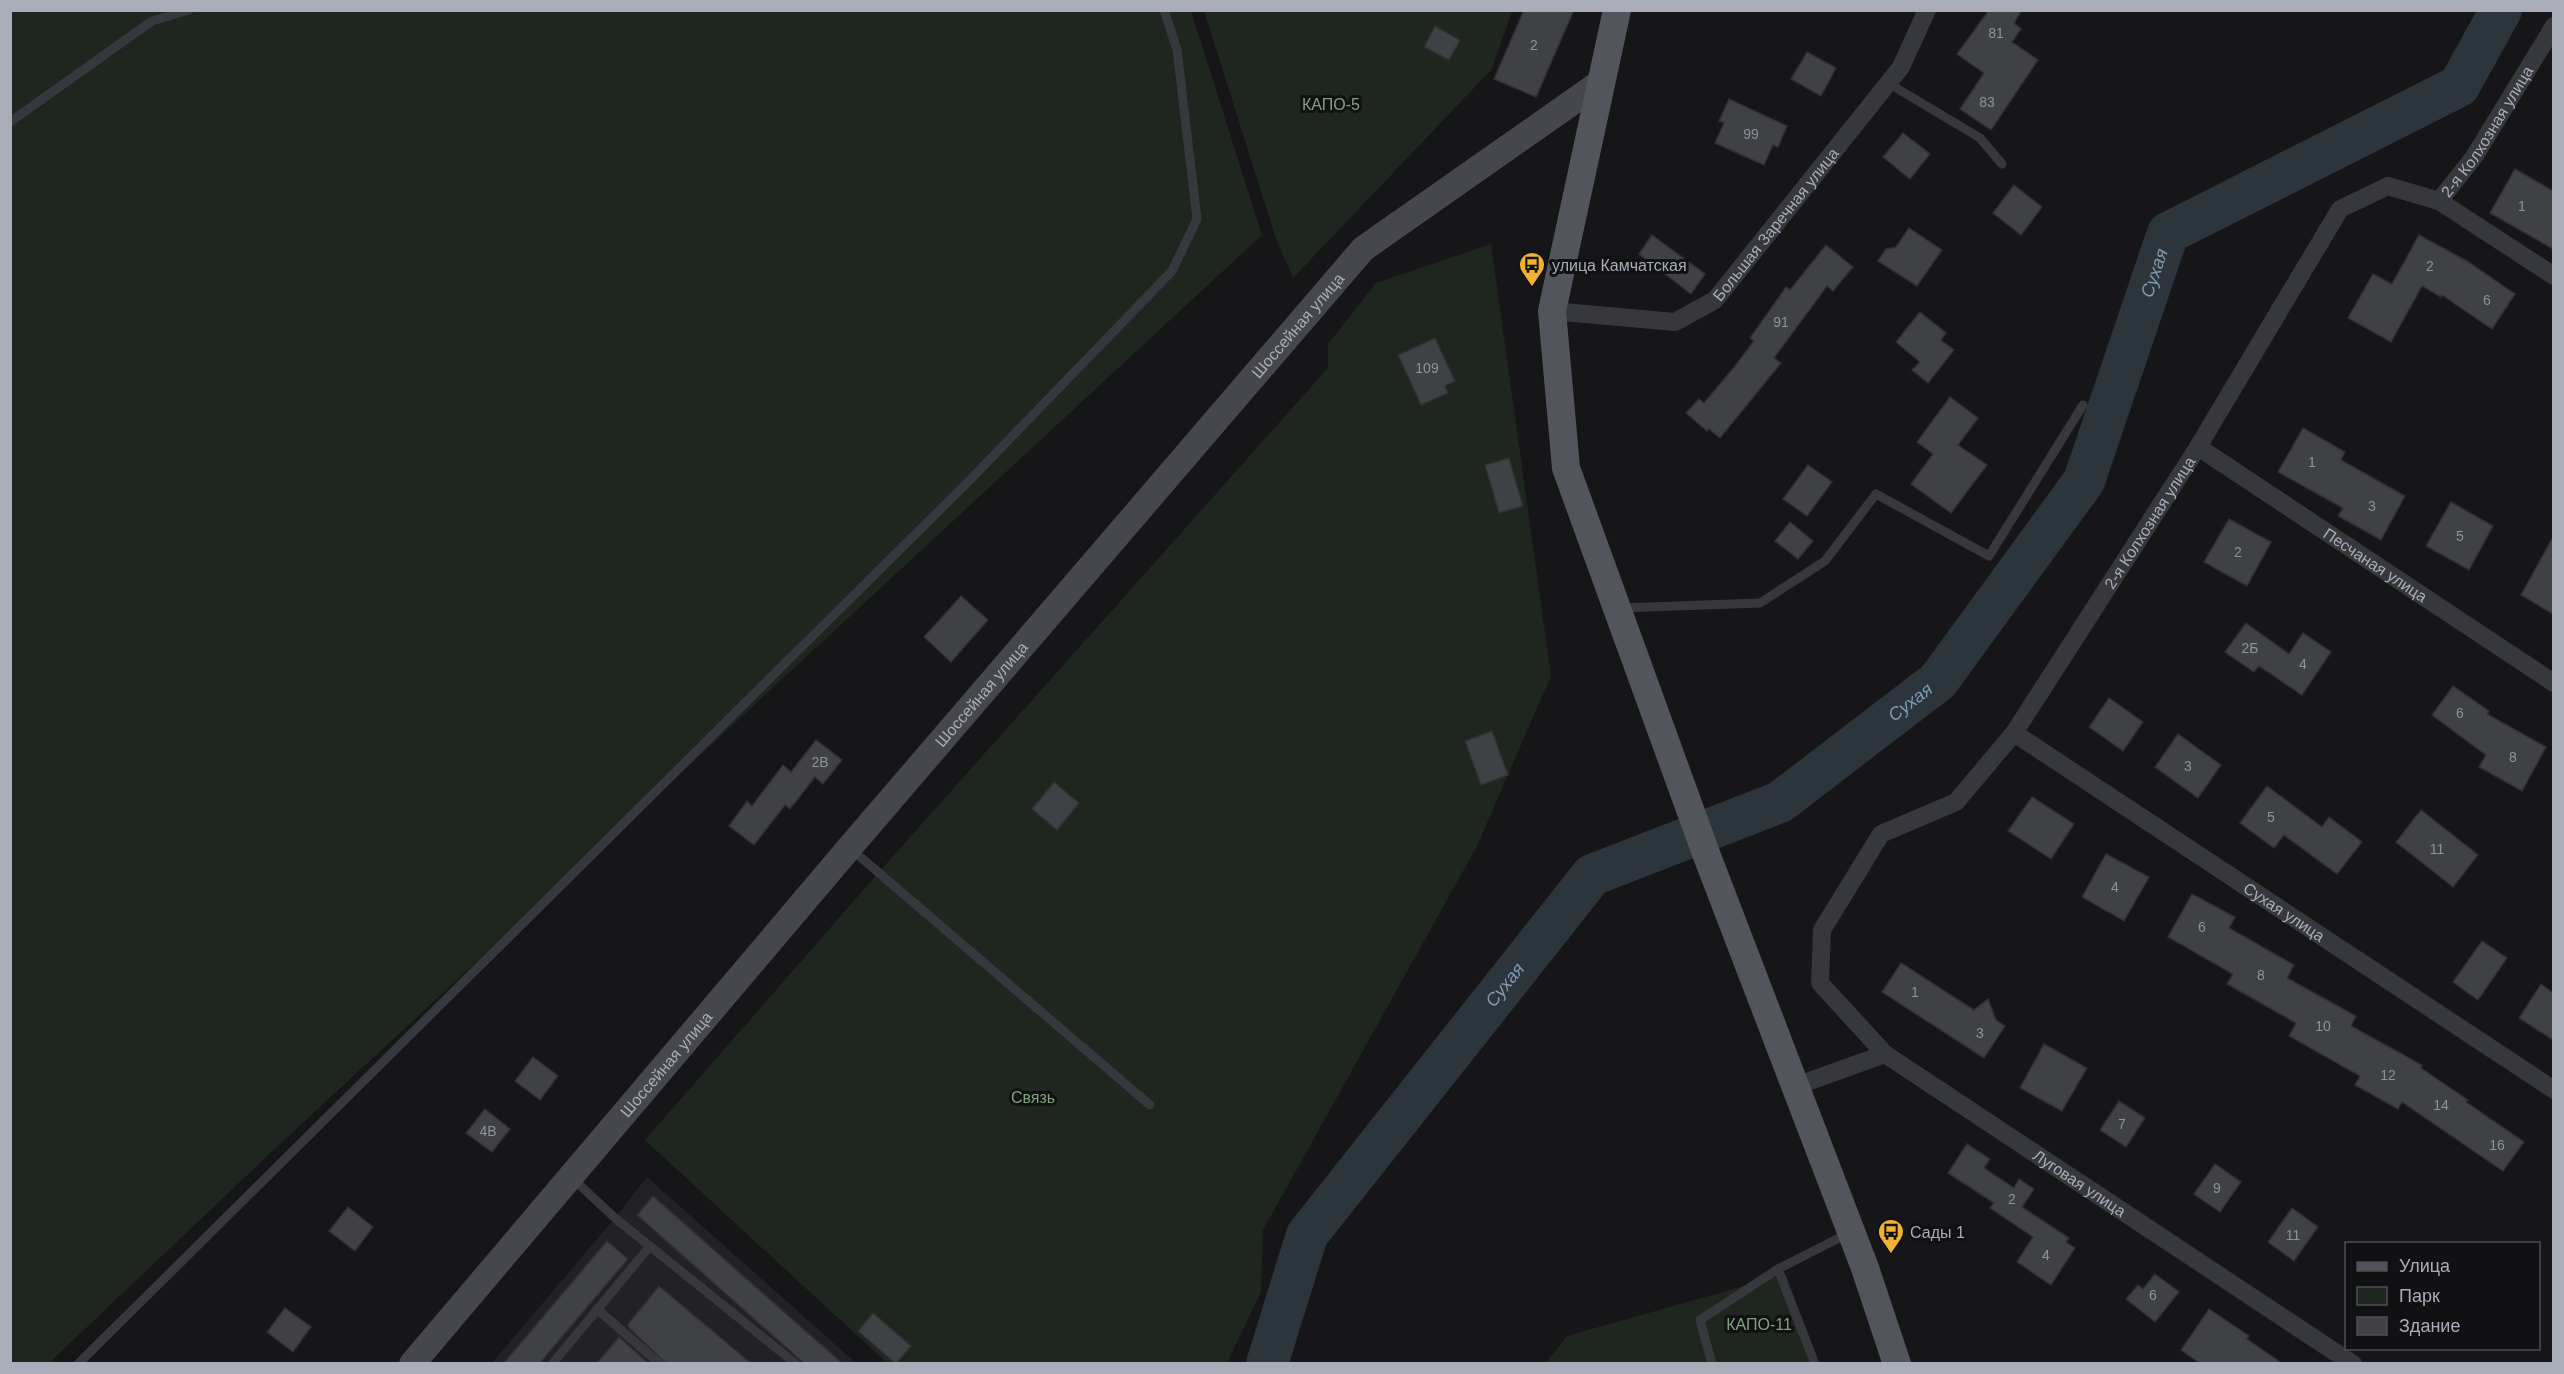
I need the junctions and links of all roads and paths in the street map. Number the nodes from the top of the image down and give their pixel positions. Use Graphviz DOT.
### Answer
graph roads {
  1 [pos="189,10"];
  2 [pos="1164,10"];
  3 [pos="1617,10"];
  4 [pos="1927,10"];
  5 [pos="2553,26"];
  6 [pos="1601,82"];
  7 [pos="1888,83"];
  8 [pos="10,122"];
  9 [pos="2002,164"];
  10 [pos="2439,201"];
  11 [pos="2553,276"];
  12 [pos="1552,311"];
  13 [pos="2083,405"];
  14 [pos="2198,447"];
  15 [pos="1617,608"];
  16 [pos="2553,683"];
  17 [pos="2014,733"];
  18 [pos="850,847"];
  19 [pos="1885,1054"];
  20 [pos="1796,1086"];
  21 [pos="2553,1090"];
  22 [pos="1150,1105"];
  23 [pos="571,1176"];
  24 [pos="1851,1232"];
  25 [pos="650,1246"];
  26 [pos="1778,1269"];
  27 [pos="597,1309"];
  28 [pos="78,1364"];
  29 [pos="412,1364"];
  30 [pos="552,1364"];
  31 [pos="660,1364"];
  32 [pos="796,1364"];
  33 [pos="1712,1364"];
  34 [pos="1815,1364"];
  35 [pos="1897,1364"];
  36 [pos="2353,1364"];
  1 -- 8 [label="lane"];
  2 -- 28 [label="lane"];
  3 -- 6 [label="main road"];
  4 -- 7 [label="street, Большая Заречная улица"];
  5 -- 10 [label="street, 2-я Колхозная улица"];
  6 -- 12 [label="main road"];
  6 -- 18 [label="street, Шоссейная улица"];
  7 -- 9 [label="lane"];
  7 -- 12 [label="street, Большая Заречная улица"];
  10 -- 11 [label="street"];
  10 -- 14 [label="street, 2-я Колхозная улица"];
  12 -- 15 [label="main road"];
  13 -- 15 [label="lane"];
  14 -- 16 [label="street, Песчаная улица"];
  14 -- 17 [label="street, 2-я Колхозная улица"];
  15 -- 20 [label="main road"];
  17 -- 19 [label="street, 2-я Колхозная улица"];
  17 -- 21 [label="street, Сухая улица"];
  18 -- 22 [label="lane"];
  18 -- 23 [label="street, Шоссейная улица"];
  19 -- 20 [label="street"];
  19 -- 36 [label="street, Луговая улица"];
  20 -- 24 [label="main road"];
  23 -- 25 [label="lane"];
  23 -- 29 [label="street, Шоссейная улица"];
  24 -- 26 [label="lane"];
  24 -- 35 [label="main road"];
  25 -- 27 [label="lane"];
  25 -- 32 [label="lane"];
  26 -- 33 [label="lane"];
  26 -- 34 [label="lane"];
  27 -- 30 [label="lane"];
  27 -- 31 [label="lane"];
}
